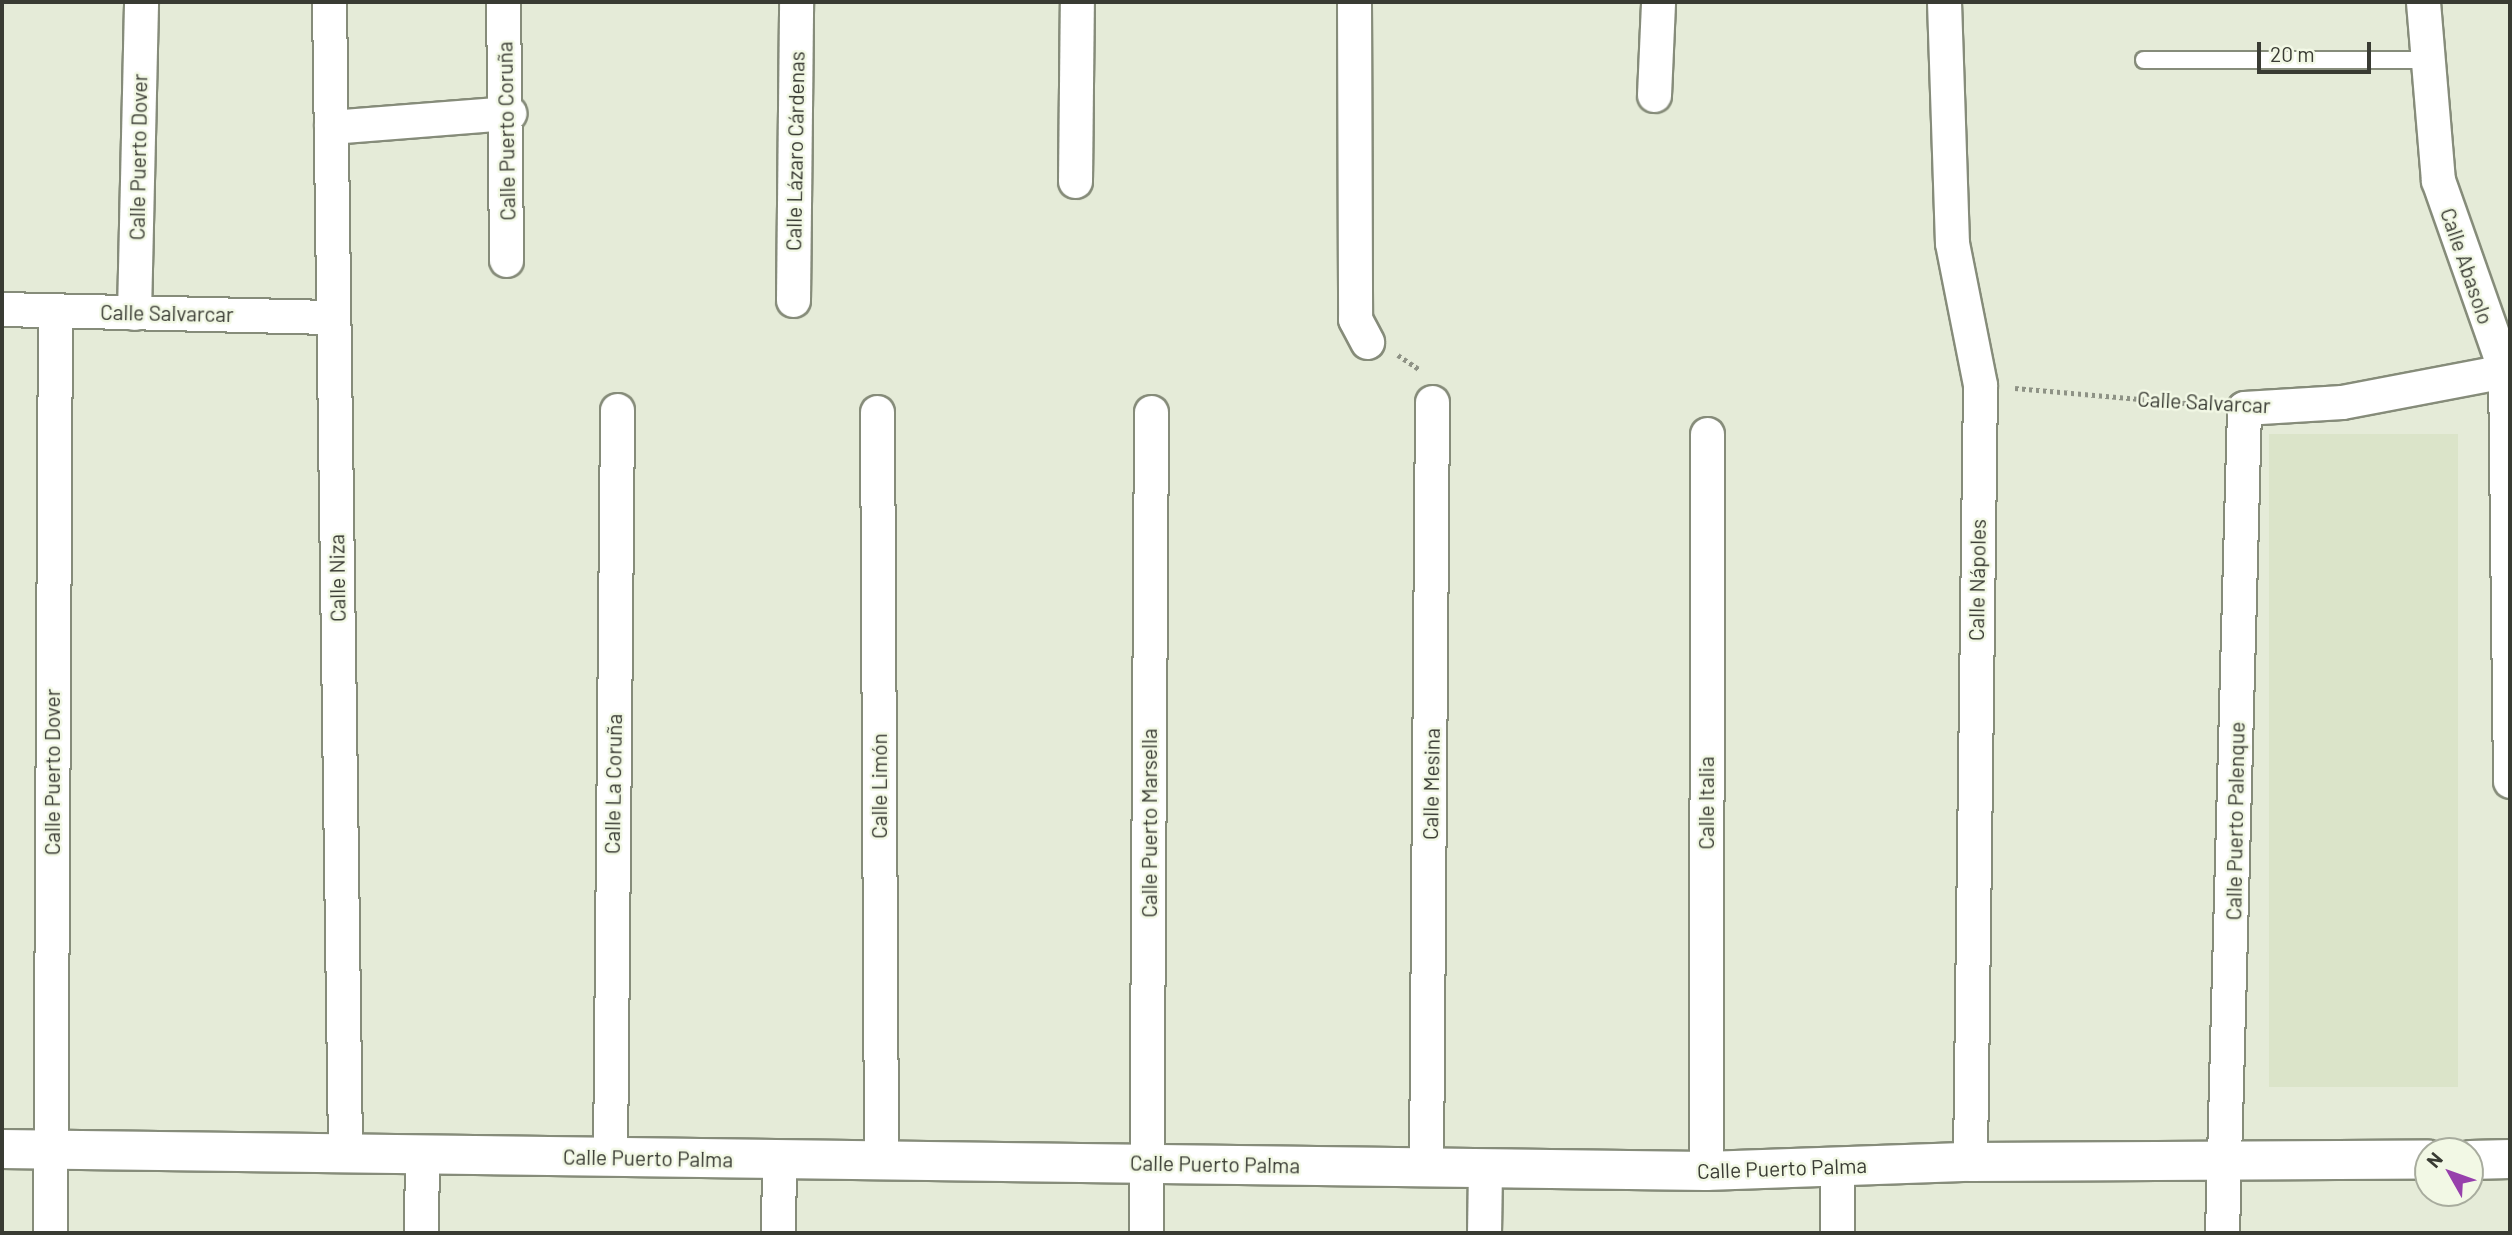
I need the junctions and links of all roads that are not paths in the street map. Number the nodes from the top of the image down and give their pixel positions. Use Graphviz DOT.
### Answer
graph roads {
  1 [pos="141,2"];
  2 [pos="330,2"];
  3 [pos="503,2"];
  4 [pos="796,2"];
  5 [pos="1077,2"];
  6 [pos="1354,2"];
  7 [pos="1658,2"];
  8 [pos="1944,2"];
  9 [pos="2423,2"];
  10 [pos="2144,60"];
  11 [pos="2426,60"];
  12 [pos="1654,95"];
  13 [pos="509,113"];
  14 [pos="331,127"];
  15 [pos="1075,181"];
  16 [pos="506,260"];
  17 [pos="793,300"];
  18 [pos="2,309"];
  19 [pos="55,311"];
  20 [pos="134,313"];
  21 [pos="333,317"];
  22 [pos="1367,342"];
  23 [pos="2507,370"];
  24 [pos="1432,402"];
  25 [pos="2244,408"];
  26 [pos="617,410"];
  27 [pos="877,412"];
  28 [pos="1151,412"];
  29 [pos="1707,434"];
  30 [pos="2510,781"];
  31 [pos="2,1149"];
  32 [pos="50,1149"];
  33 [pos="345,1154"];
  34 [pos="422,1155"];
  35 [pos="610,1158"];
  36 [pos="2510,1159"];
  37 [pos="779,1160"];
  38 [pos="2414,1160"];
  39 [pos="2484,1160"];
  40 [pos="881,1161"];
  41 [pos="1970,1162"];
  42 [pos="1148,1163"];
  43 [pos="2228,1163"];
  44 [pos="1837,1166"];
  45 [pos="1426,1167"];
  46 [pos="1485,1167"];
  47 [pos="1706,1171"];
  48 [pos="50,1233"];
  49 [pos="421,1233"];
  50 [pos="778,1233"];
  51 [pos="1146,1233"];
  52 [pos="1484,1233"];
  53 [pos="1837,1233"];
  54 [pos="2222,1233"];
  1 -- 20 [label="street, Calle Puerto Dover"];
  2 -- 14 [label="street, Calle Niza"];
  3 -- 13 [label="street, Calle Puerto Coruña"];
  4 -- 17 [label="street, Calle Lázaro Cárdenas"];
  5 -- 15 [label="street"];
  6 -- 22 [label="street"];
  7 -- 12 [label="street"];
  8 -- 41 [label="street, Calle Nápoles"];
  9 -- 11 [label="street, Calle Abasolo"];
  10 -- 11 [label="lane"];
  11 -- 23 [label="street, Calle Abasolo"];
  13 -- 14 [label="street"];
  13 -- 16 [label="street, Calle Puerto Coruña"];
  14 -- 21 [label="street, Calle Niza"];
  18 -- 19 [label="street, Calle Salvarcar"];
  19 -- 20 [label="street, Calle Salvarcar"];
  19 -- 32 [label="street, Calle Puerto Dover"];
  20 -- 21 [label="street, Calle Salvarcar"];
  21 -- 33 [label="street, Calle Niza"];
  23 -- 25 [label="street, Calle Salvarcar"];
  23 -- 30 [label="street, Calle Abasolo"];
  24 -- 45 [label="street, Calle Mesina"];
  25 -- 43 [label="street, Calle Puerto Palenque"];
  26 -- 35 [label="street, Calle La Coruña"];
  27 -- 40 [label="street, Calle Limón"];
  28 -- 42 [label="street, Calle Puerto Marsella"];
  29 -- 47 [label="street, Calle Italia"];
  31 -- 32 [label="street, Calle Puerto Palma"];
  32 -- 33 [label="street, Calle Puerto Palma"];
  32 -- 48 [label="street, Calle Puerto Dover"];
  33 -- 34 [label="street, Calle Puerto Palma"];
  34 -- 35 [label="street, Calle Puerto Palma"];
  34 -- 49 [label="street"];
  35 -- 37 [label="street, Calle Puerto Palma"];
  36 -- 39 [label="street"];
  37 -- 40 [label="street, Calle Puerto Palma"];
  37 -- 50 [label="street"];
  38 -- 43 [label="street, Calle Puerto Palma"];
  40 -- 42 [label="street, Calle Puerto Palma"];
  41 -- 43 [label="street, Calle Puerto Palma"];
  41 -- 44 [label="street, Calle Puerto Palma"];
  42 -- 45 [label="street, Calle Puerto Palma"];
  42 -- 51 [label="street, Calle Puerto Marsella"];
  43 -- 54 [label="street, Calle Puerto Palenque"];
  44 -- 47 [label="street, Calle Puerto Palma"];
  44 -- 53 [label="street"];
  45 -- 46 [label="street, Calle Puerto Palma"];
  46 -- 47 [label="street, Calle Puerto Palma"];
  46 -- 52 [label="street"];
}
